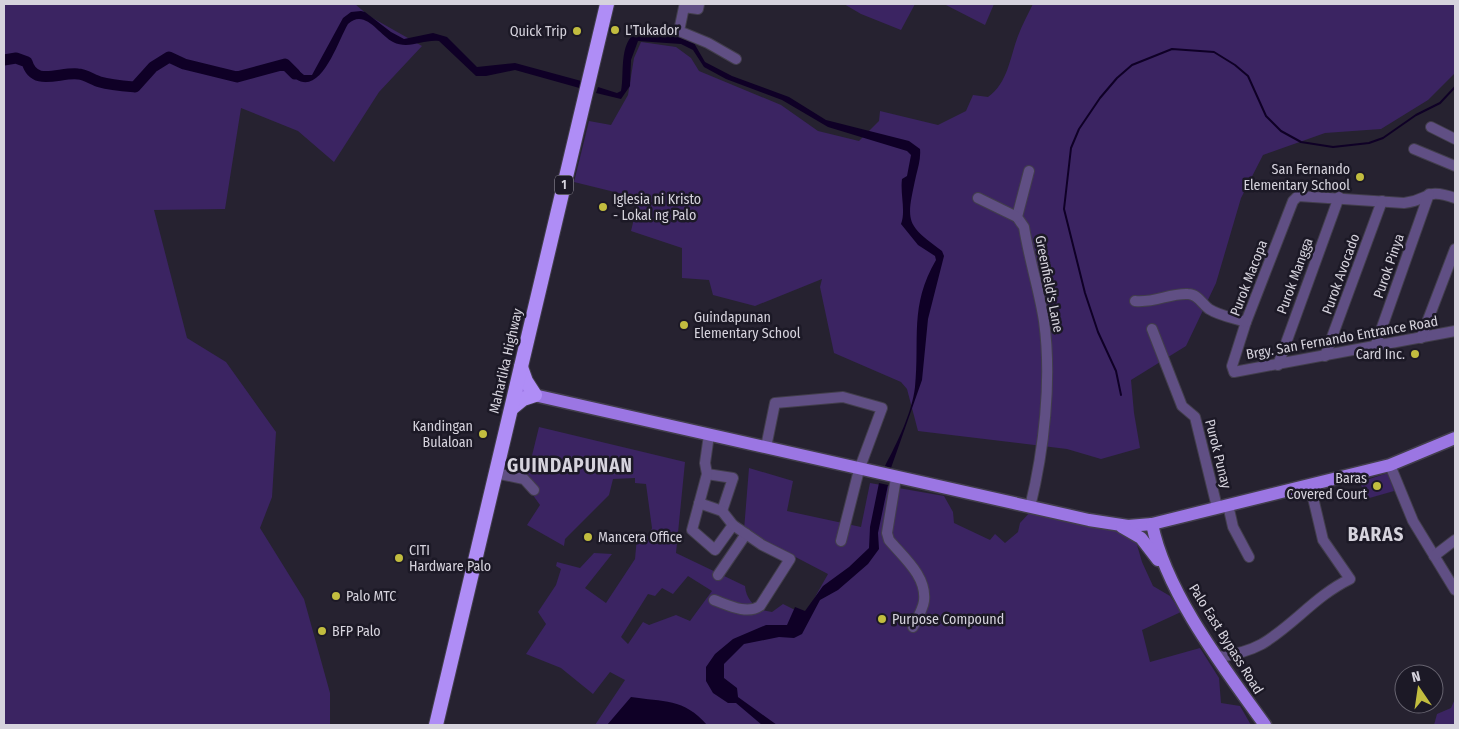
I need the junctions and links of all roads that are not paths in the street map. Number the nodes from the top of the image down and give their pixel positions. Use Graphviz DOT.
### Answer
graph roads {
  1 [pos="607,4"];
  2 [pos="699,4"];
  3 [pos="736,59"];
  4 [pos="1431,128"];
  5 [pos="1455,139"];
  6 [pos="1414,149"];
  7 [pos="1455,166"];
  8 [pos="1029,171"];
  9 [pos="1429,194"];
  10 [pos="1339,197"];
  11 [pos="978,198"];
  12 [pos="1455,198"];
  13 [pos="1382,201"];
  14 [pos="1017,217"];
  15 [pos="1455,248"];
  16 [pos="1135,301"];
  17 [pos="1246,322"];
  18 [pos="1152,328"];
  19 [pos="1455,330"];
  20 [pos="1421,338"];
  21 [pos="1375,347"];
  22 [pos="1325,356"];
  23 [pos="1278,365"];
  24 [pos="521,367"];
  25 [pos="1234,372"];
  26 [pos="516,390"];
  27 [pos="535,395"];
  28 [pos="512,408"];
  29 [pos="709,435"];
  30 [pos="1455,438"];
  31 [pos="766,447"];
  32 [pos="1390,465"];
  33 [pos="859,470"];
  34 [pos="495,473"];
  35 [pos="707,474"];
  36 [pos="894,478"];
  37 [pos="1310,485"];
  38 [pos="534,490"];
  39 [pos="699,503"];
  40 [pos="1223,506"];
  41 [pos="1030,507"];
  42 [pos="722,511"];
  43 [pos="733,524"];
  44 [pos="1144,529"];
  45 [pos="746,534"];
  46 [pos="1455,540"];
  47 [pos="841,541"];
  48 [pos="1434,556"];
  49 [pos="1249,557"];
  50 [pos="718,575"];
  51 [pos="1455,590"];
  52 [pos="714,600"];
  53 [pos="913,627"];
  54 [pos="1218,657"];
  55 [pos="438,724"];
  56 [pos="1265,725"];
  1 -- 24 [label="highway, Maharlika Highway / 1"];
  2 -- 3 [label="street"];
  4 -- 5 [label="street"];
  6 -- 7 [label="street"];
  8 -- 14 [label="street"];
  9 -- 12 [label="street"];
  9 -- 13 [label="street"];
  9 -- 21 [label="street, Purok Pinya"];
  10 -- 13 [label="street"];
  10 -- 17 [label="street, Purok Macopa"];
  10 -- 23 [label="street, Purok Mangga"];
  11 -- 14 [label="street"];
  13 -- 22 [label="street, Purok Avocado"];
  14 -- 41 [label="street, Greenfield's Lane"];
  15 -- 20 [label="street"];
  16 -- 17 [label="street"];
  17 -- 25 [label="street, Purok Macopa"];
  18 -- 40 [label="street, Purok Punay"];
  19 -- 20 [label="street, Brgy. San Fernando Entrance Road"];
  20 -- 21 [label="street, Brgy. San Fernando Entrance Road"];
  21 -- 22 [label="street, Brgy. San Fernando Entrance Road"];
  22 -- 23 [label="street, Brgy. San Fernando Entrance Road"];
  23 -- 25 [label="street, Brgy. San Fernando Entrance Road"];
  24 -- 26 [label="highway, Maharlika Highway / 1"];
  24 -- 27 [label="highway"];
  26 -- 27 [label="main road"];
  26 -- 28 [label="highway, Maharlika Highway / 1"];
  27 -- 28 [label="highway"];
  27 -- 29 [label="main road"];
  28 -- 34 [label="highway, Maharlika Highway / 1"];
  29 -- 31 [label="main road"];
  29 -- 35 [label="street"];
  30 -- 32 [label="main road"];
  31 -- 33 [label="main road"];
  31 -- 33 [label="street"];
  32 -- 37 [label="main road"];
  32 -- 48 [label="street"];
  33 -- 36 [label="main road"];
  33 -- 47 [label="street"];
  34 -- 38 [label="street"];
  34 -- 55 [label="highway, Maharlika Highway / 1"];
  35 -- 39 [label="street"];
  35 -- 42 [label="street"];
  36 -- 41 [label="main road"];
  36 -- 53 [label="street"];
  37 -- 40 [label="main road"];
  37 -- 54 [label="street"];
  39 -- 42 [label="street"];
  39 -- 43 [label="street"];
  40 -- 44 [label="main road"];
  40 -- 49 [label="street, Purok Punay"];
  41 -- 44 [label="main road"];
  42 -- 43 [label="street"];
  43 -- 45 [label="street"];
  44 -- 54 [label="main road, Palo East Bypass Road"];
  45 -- 50 [label="street"];
  45 -- 52 [label="street"];
  46 -- 48 [label="street"];
  48 -- 51 [label="street"];
  54 -- 56 [label="main road, Palo East Bypass Road"];
}
